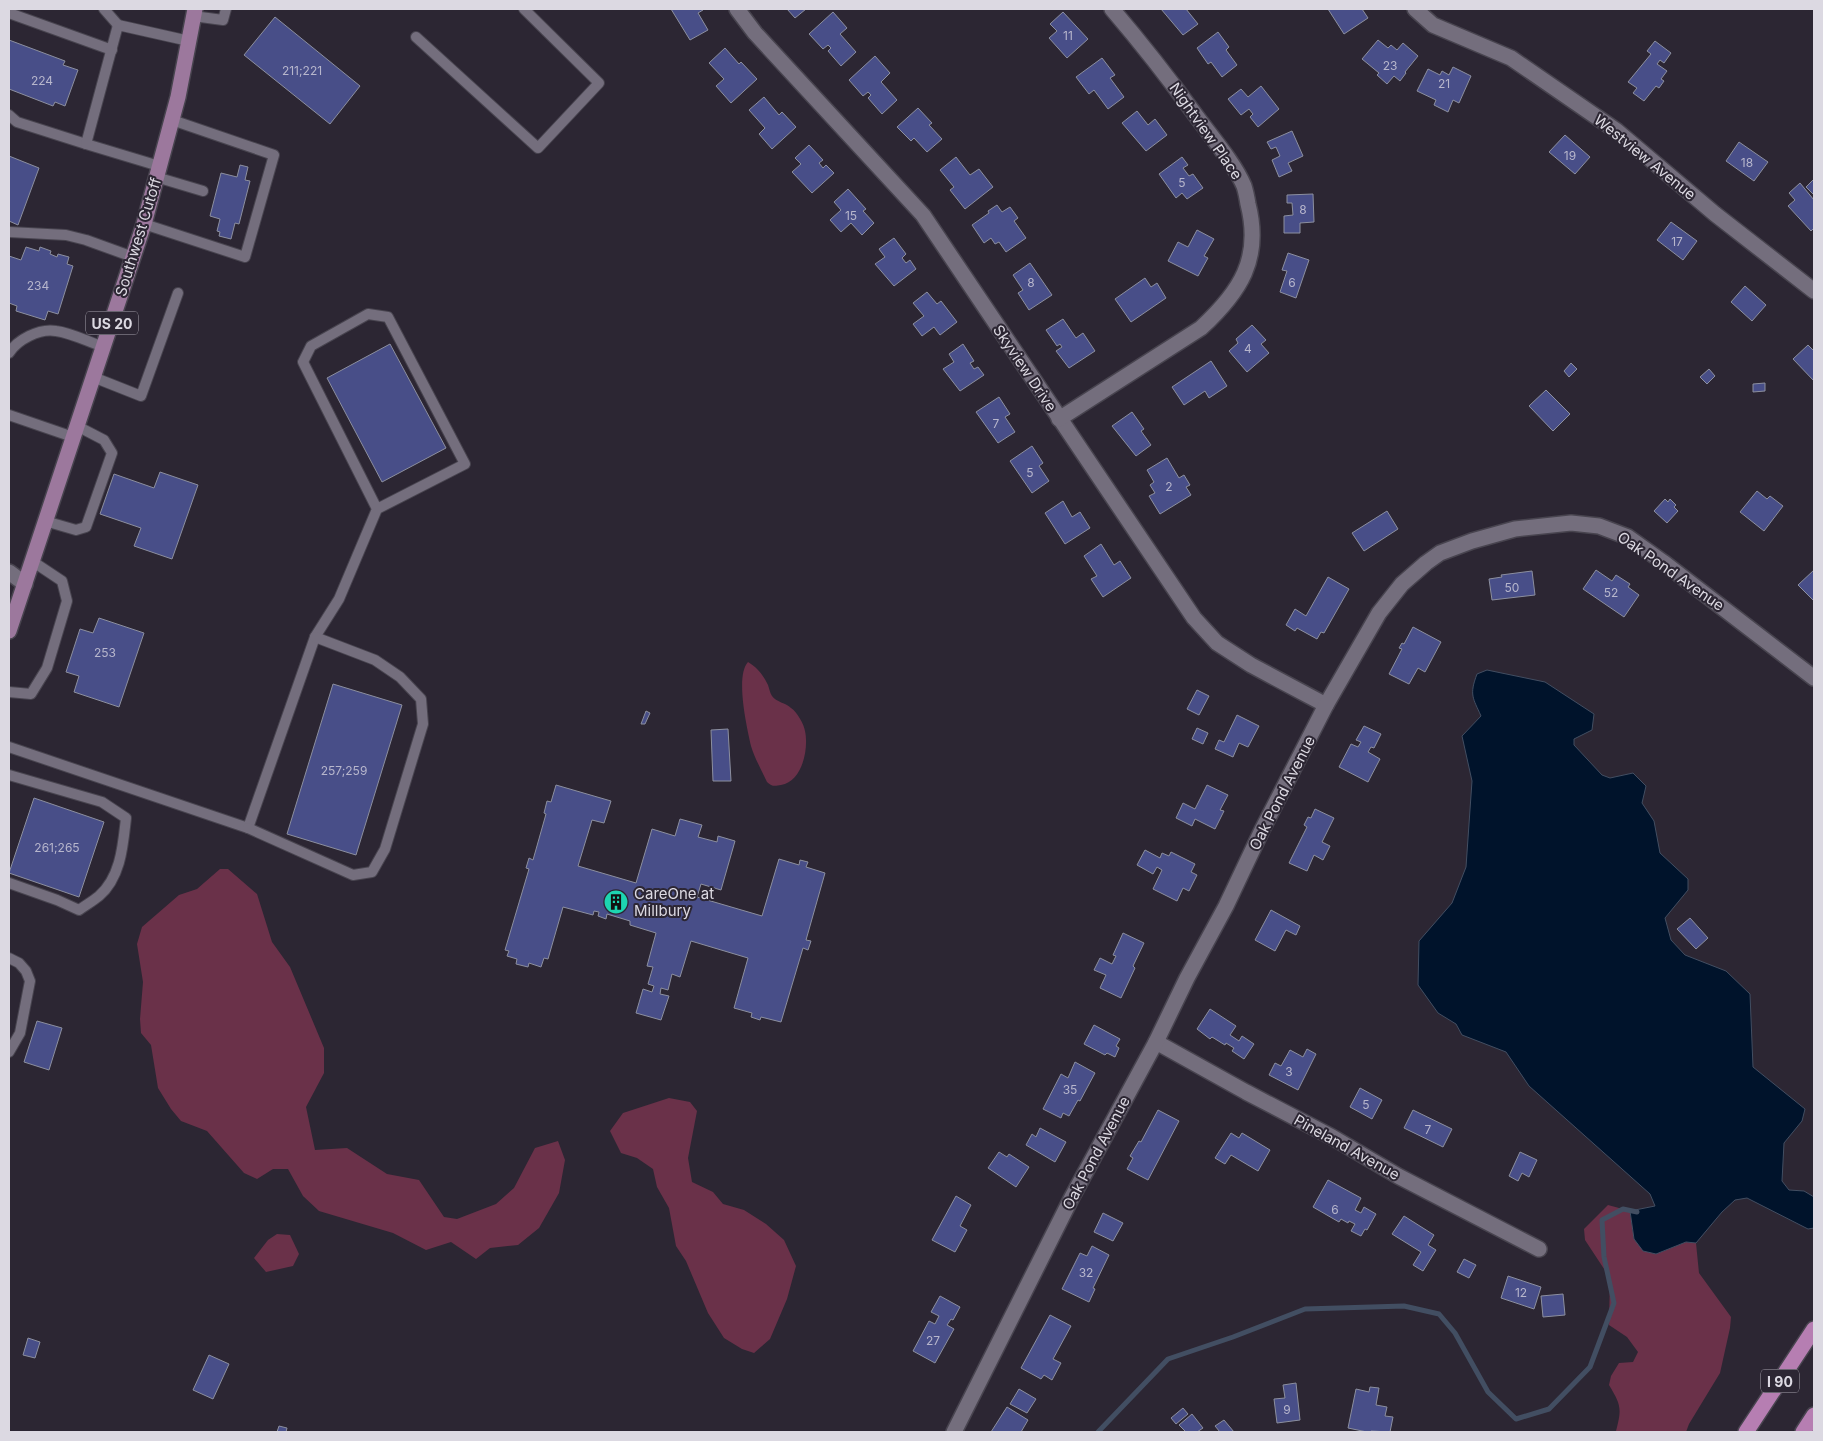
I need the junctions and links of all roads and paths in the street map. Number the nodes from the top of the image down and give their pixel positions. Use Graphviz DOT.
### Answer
graph roads {
  1 [pos="104,9"];
  2 [pos="226,9"];
  3 [pos="524,9"];
  4 [pos="737,9"];
  5 [pos="1112,9"];
  6 [pos="1415,9"];
  7 [pos="9,13"];
  8 [pos="194,13"];
  9 [pos="118,25"];
  10 [pos="416,37"];
  11 [pos="189,41"];
  12 [pos="112,50"];
  13 [pos="9,115"];
  14 [pos="172,120"];
  15 [pos="86,144"];
  16 [pos="158,172"];
  17 [pos="203,191"];
  18 [pos="144,224"];
  19 [pos="9,232"];
  20 [pos="133,257"];
  21 [pos="1814,291"];
  22 [pos="178,293"];
  23 [pos="104,347"];
  24 [pos="9,353"];
  25 [pos="94,377"];
  26 [pos="9,414"];
  27 [pos="1060,419"];
  28 [pos="75,431"];
  29 [pos="377,509"];
  30 [pos="45,521"];
  31 [pos="32,561"];
  32 [pos="9,572"];
  33 [pos="25,584"];
  34 [pos="9,631"];
  35 [pos="315,637"];
  36 [pos="1814,678"];
  37 [pos="9,692"];
  38 [pos="1326,705"];
  39 [pos="9,747"];
  40 [pos="9,778"];
  41 [pos="248,828"];
  42 [pos="9,884"];
  43 [pos="9,958"];
  44 [pos="1156,1042"];
  45 [pos="9,1052"];
  46 [pos="1539,1249"];
  47 [pos="1814,1329"];
  48 [pos="1814,1415"];
  49 [pos="954,1432"];
  50 [pos="1746,1432"];
  51 [pos="1803,1432"];
  1 -- 9 [label="lane"];
  2 -- 8 [label="lane"];
  3 -- 10 [label="lane"];
  4 -- 27 [label="street, Skyview Drive"];
  5 -- 27 [label="street, Nightview Place"];
  6 -- 21 [label="street, Westview Avenue"];
  7 -- 12 [label="lane"];
  8 -- 11 [label="main road, Southwest Cutoff / US 20"];
  9 -- 11 [label="lane"];
  9 -- 12 [label="lane"];
  11 -- 14 [label="main road, Southwest Cutoff / US 20"];
  12 -- 15 [label="lane"];
  13 -- 15 [label="lane"];
  14 -- 16 [label="main road, Southwest Cutoff / US 20"];
  14 -- 18 [label="lane"];
  15 -- 16 [label="lane"];
  16 -- 17 [label="lane"];
  16 -- 18 [label="main road, Southwest Cutoff / US 20"];
  18 -- 20 [label="main road, Southwest Cutoff / US 20"];
  19 -- 20 [label="lane"];
  20 -- 23 [label="main road, Southwest Cutoff / US 20"];
  22 -- 25 [label="lane"];
  23 -- 24 [label="lane"];
  23 -- 25 [label="main road, Southwest Cutoff / US 20"];
  25 -- 28 [label="main road, Southwest Cutoff / US 20"];
  26 -- 28 [label="lane"];
  27 -- 38 [label="street, Skyview Drive"];
  28 -- 30 [label="main road, Southwest Cutoff / US 20"];
  28 -- 30 [label="lane"];
  29 -- 29 [label="lane"];
  29 -- 35 [label="lane"];
  30 -- 31 [label="main road, Southwest Cutoff / US 20"];
  31 -- 33 [label="main road, Southwest Cutoff / US 20"];
  31 -- 37 [label="lane"];
  32 -- 33 [label="street"];
  33 -- 34 [label="main road, Southwest Cutoff / US 20"];
  35 -- 41 [label="lane"];
  35 -- 41 [label="lane"];
  36 -- 38 [label="street, Oak Pond Avenue"];
  38 -- 44 [label="street, Oak Pond Avenue"];
  39 -- 41 [label="lane"];
  40 -- 42 [label="lane"];
  43 -- 45 [label="lane"];
  44 -- 46 [label="street, Pineland Avenue"];
  44 -- 49 [label="street, Oak Pond Avenue"];
  47 -- 50 [label="highway, I 90"];
  48 -- 51 [label="highway"];
}
